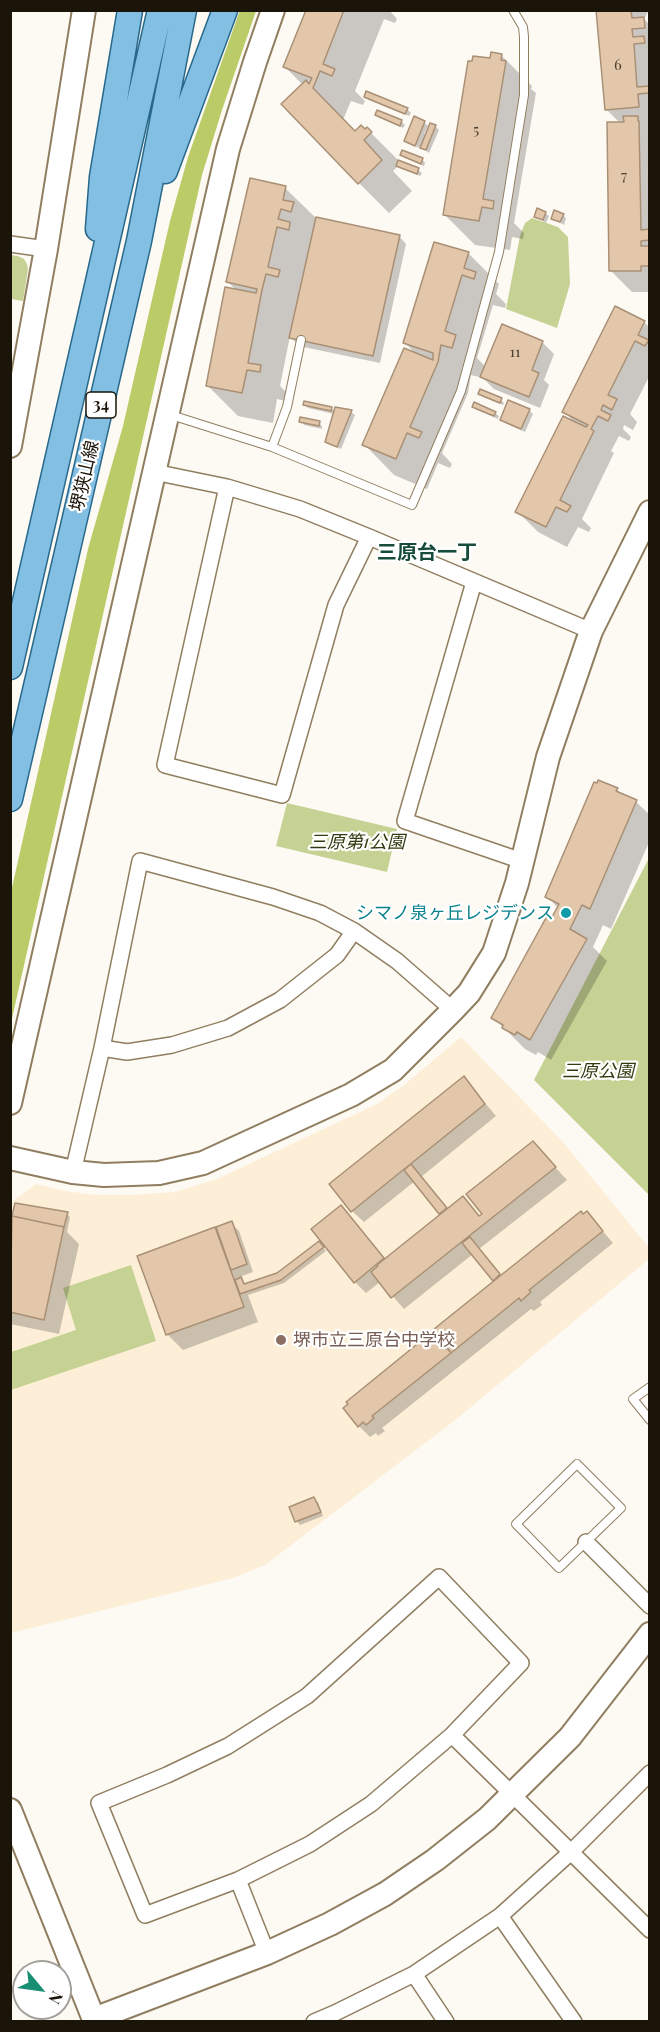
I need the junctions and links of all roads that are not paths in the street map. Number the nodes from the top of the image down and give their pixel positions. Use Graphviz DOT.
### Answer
graph roads {
  1 [pos="84,10"];
  2 [pos="130,10"];
  3 [pos="160,10"];
  4 [pos="184,10"];
  5 [pos="225,10"];
  6 [pos="273,10"];
  7 [pos="513,10"];
  8 [pos="139,241"];
  9 [pos="10,244"];
  10 [pos="46,249"];
  11 [pos="93,303"];
  12 [pos="301,340"];
  13 [pos="168,414"];
  14 [pos="10,446"];
  15 [pos="272,447"];
  16 [pos="154,472"];
  17 [pos="226,487"];
  18 [pos="650,512"];
  19 [pos="369,537"];
  20 [pos="474,582"];
  21 [pos="591,631"];
  22 [pos="10,667"];
  23 [pos="10,799"];
  24 [pos="522,861"];
  25 [pos="354,931"];
  26 [pos="453,1010"];
  27 [pos="102,1048"];
  28 [pos="10,1103"];
  29 [pos="10,1158"];
  30 [pos="73,1172"];
  31 [pos="650,1387"];
  32 [pos="650,1420"];
  33 [pos="586,1542"];
  34 [pos="650,1606"];
  35 [pos="650,1634"];
  36 [pos="452,1735"];
  37 [pos="650,1773"];
  38 [pos="513,1794"];
  39 [pos="10,1810"];
  40 [pos="571,1852"];
  41 [pos="238,1880"];
  42 [pos="500,1916"];
  43 [pos="650,1930"];
  44 [pos="267,1953"];
  45 [pos="414,1974"];
  46 [pos="93,2021"];
  47 [pos="314,2022"];
  48 [pos="446,2022"];
  49 [pos="574,2022"];
  1 -- 10 [label="street"];
  2 -- 11 [label="main road"];
  3 -- 11 [label="main road, 堺狭山線 / 34"];
  4 -- 8 [label="main road, 堺狭山線 / 34"];
  5 -- 8 [label="main road"];
  6 -- 13 [label="street"];
  7 -- 15 [label="lane"];
  8 -- 23 [label="main road, 堺狭山線 / 34"];
  9 -- 10 [label="street"];
  10 -- 14 [label="street"];
  11 -- 22 [label="main road, 堺狭山線 / 34"];
  12 -- 15 [label="lane"];
  13 -- 15 [label="lane"];
  13 -- 16 [label="street"];
  16 -- 17 [label="street"];
  16 -- 28 [label="street"];
  17 -- 19 [label="street"];
  17 -- 19 [label="street"];
  18 -- 21 [label="street"];
  19 -- 20 [label="street"];
  20 -- 21 [label="street"];
  20 -- 24 [label="street"];
  21 -- 24 [label="street"];
  24 -- 26 [label="street"];
  25 -- 26 [label="street"];
  25 -- 27 [label="street"];
  25 -- 27 [label="street"];
  26 -- 30 [label="street"];
  27 -- 30 [label="street"];
  29 -- 30 [label="street"];
  31 -- 32 [label="lane"];
  33 -- 33 [label="lane"];
  33 -- 34 [label="street"];
  35 -- 38 [label="street"];
  36 -- 38 [label="street"];
  36 -- 41 [label="street"];
  36 -- 41 [label="street"];
  37 -- 40 [label="street"];
  38 -- 40 [label="street"];
  38 -- 44 [label="street"];
  39 -- 46 [label="street"];
  40 -- 42 [label="street"];
  40 -- 43 [label="street"];
  41 -- 44 [label="street"];
  42 -- 45 [label="street"];
  42 -- 49 [label="street"];
  44 -- 46 [label="street"];
  45 -- 47 [label="street"];
  45 -- 48 [label="street"];
}
